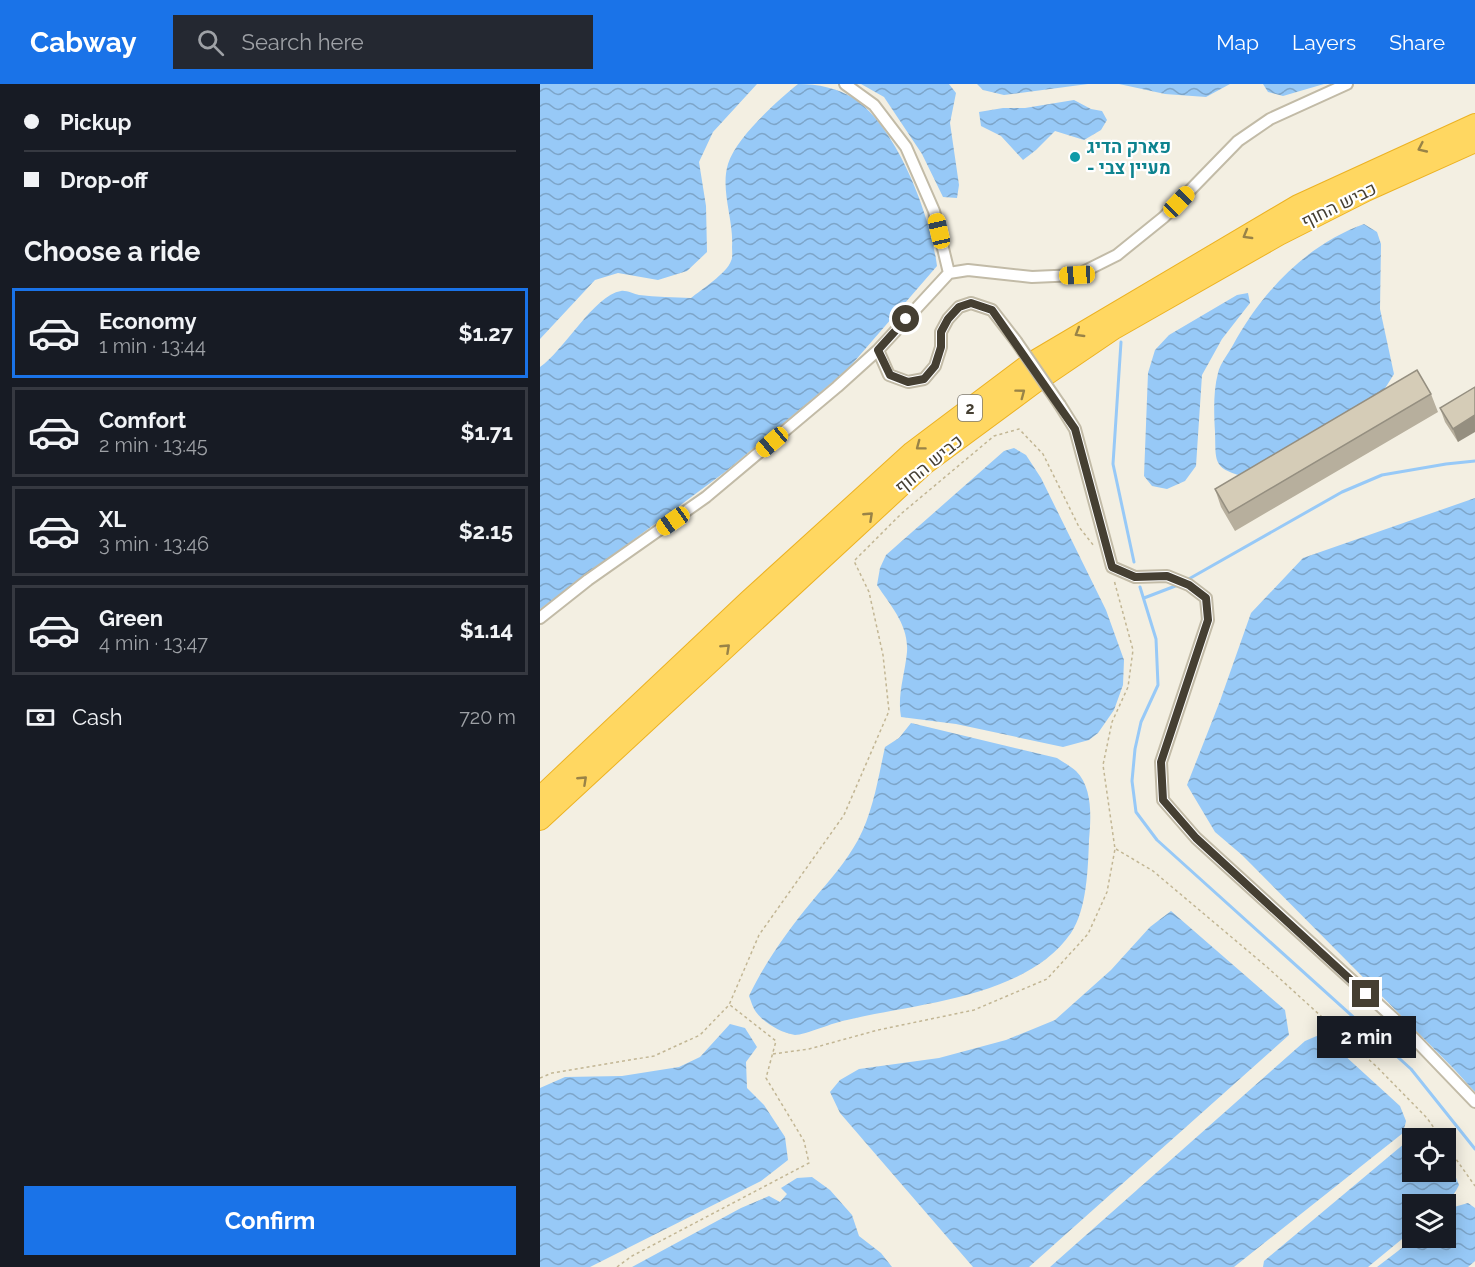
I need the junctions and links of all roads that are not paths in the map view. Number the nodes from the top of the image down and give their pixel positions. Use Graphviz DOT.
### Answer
graph roads {
  1 [pos="845,84"];
  2 [pos="1347,84"];
  3 [pos="1475,124"];
  4 [pos="1475,142"];
  5 [pos="949,273"];
  6 [pos="878,350"];
  7 [pos="540,618"];
  8 [pos="540,797"];
  9 [pos="540,820"];
  10 [pos="1475,1102"];
  1 -- 5 [label="street"];
  2 -- 5 [label="street"];
  3 -- 8 [label="highway, כביש החוף / 2, one-way"];
  9 -- 4 [label="highway, כביש החוף / 2, one-way"];
  5 -- 6 [label="street"];
  6 -- 7 [label="street"];
  6 -- 10 [label="street, bridge"];
}
